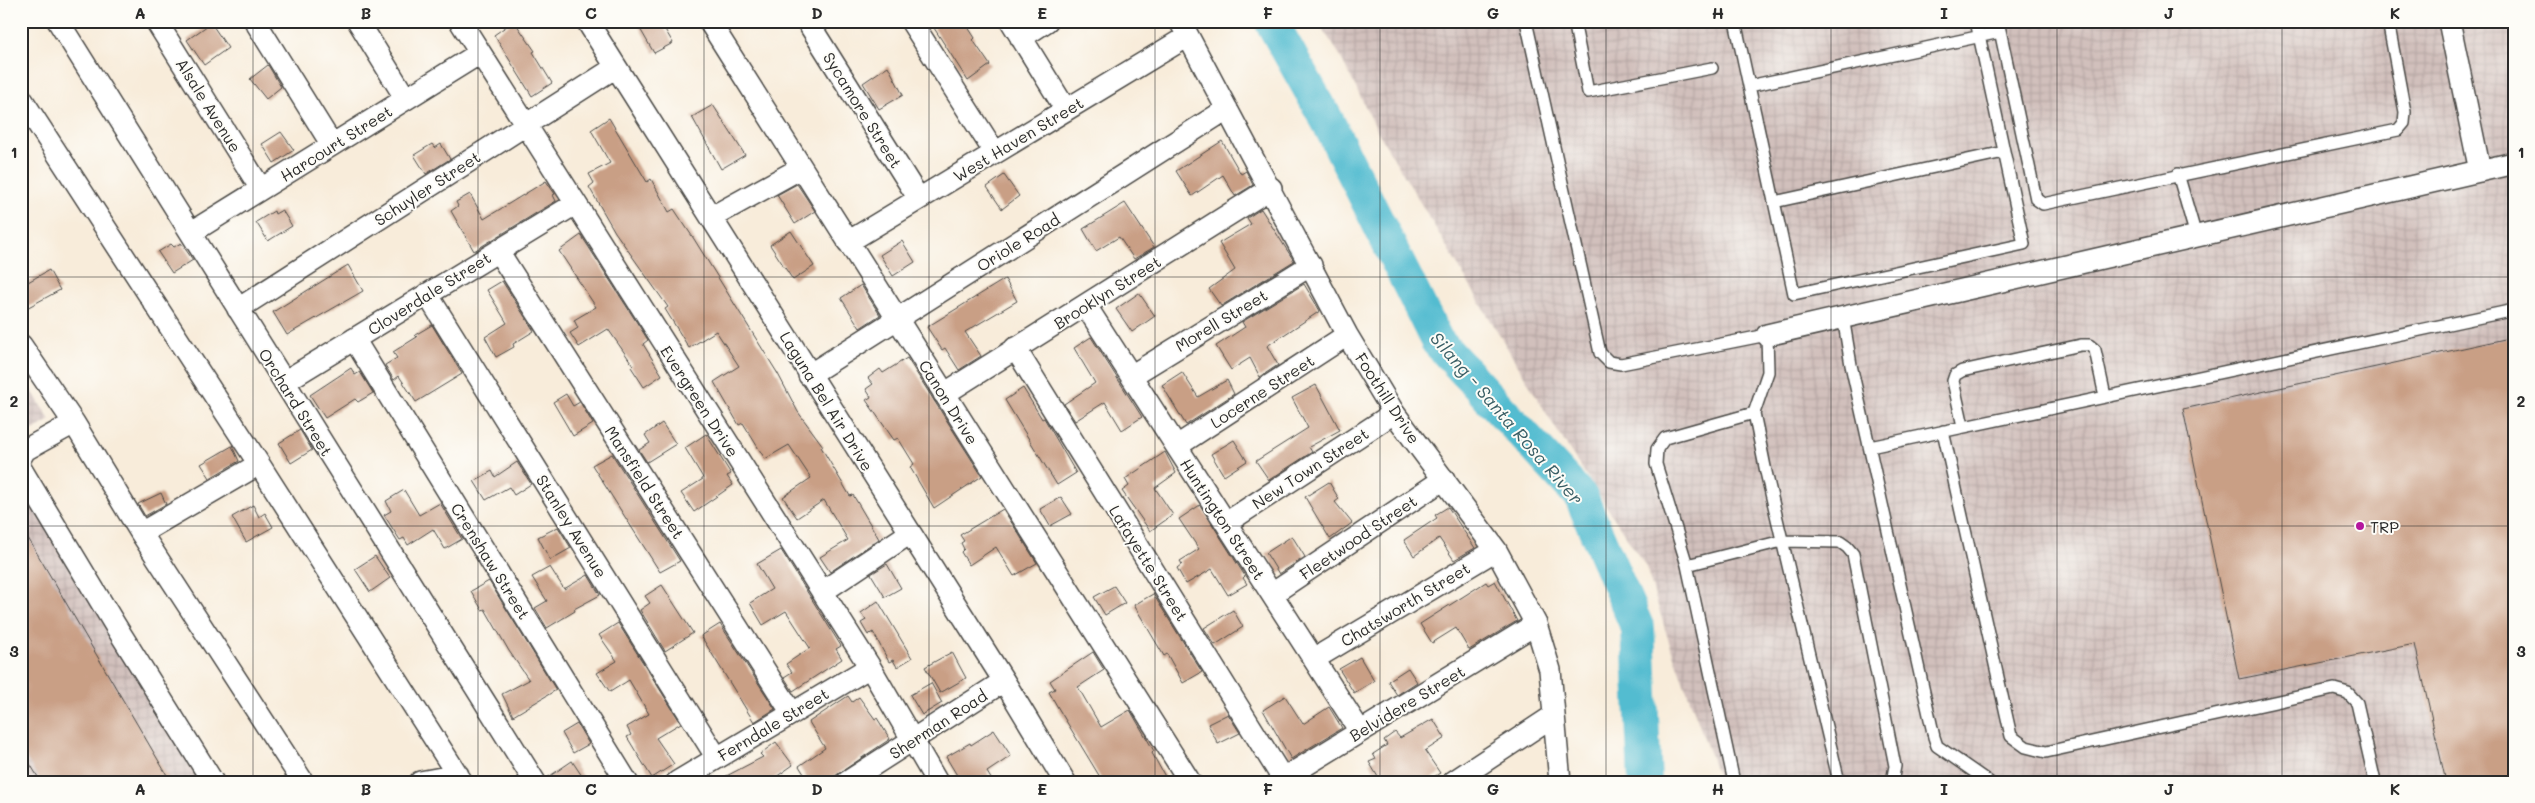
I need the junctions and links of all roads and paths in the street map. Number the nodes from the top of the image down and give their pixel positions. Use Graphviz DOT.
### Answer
graph roads {
  1 [pos="58,21"];
  2 [pos="156,21"];
  3 [pos="255,21"];
  4 [pos="358,21"];
  5 [pos="460,21"];
  6 [pos="587,21"];
  7 [pos="709,21"];
  8 [pos="807,21"];
  9 [pos="911,21"];
  10 [pos="1047,21"];
  11 [pos="1526,21"];
  12 [pos="1574,21"];
  13 [pos="1735,21"];
  14 [pos="1976,21"];
  15 [pos="2388,21"];
  16 [pos="2449,21"];
  17 [pos="1999,26"];
  18 [pos="1184,29"];
  19 [pos="1016,30"];
  20 [pos="1979,36"];
  21 [pos="480,53"];
  22 [pos="616,67"];
  23 [pos="1712,68"];
  24 [pos="1749,86"];
  25 [pos="21,98"];
  26 [pos="406,99"];
  27 [pos="1227,109"];
  28 [pos="1066,110"];
  29 [pos="2019,120"];
  30 [pos="1998,125"];
  31 [pos="525,126"];
  32 [pos="332,146"];
  33 [pos="2004,152"];
  34 [pos="995,153"];
  35 [pos="2514,163"];
  36 [pos="801,168"];
  37 [pos="2480,171"];
  38 [pos="2178,174"];
  39 [pos="1271,188"];
  40 [pos="261,189"];
  41 [pos="919,199"];
  42 [pos="1774,202"];
  43 [pos="575,204"];
  44 [pos="712,217"];
  45 [pos="192,232"];
  46 [pos="2196,236"];
  47 [pos="848,242"];
  48 [pos="498,251"];
  49 [pos="1311,265"];
  50 [pos="427,294"];
  51 [pos="1086,306"];
  52 [pos="238,309"];
  53 [pos="2514,310"];
  54 [pos="1843,317"];
  55 [pos="896,319"];
  56 [pos="1347,335"];
  57 [pos="1767,335"];
  58 [pos="354,339"];
  59 [pos="21,345"];
  60 [pos="1016,348"];
  61 [pos="809,375"];
  62 [pos="1131,376"];
  63 [pos="284,382"];
  64 [pos="944,394"];
  65 [pos="2105,396"];
  66 [pos="1394,413"];
  67 [pos="1754,413"];
  68 [pos="74,423"];
  69 [pos="1963,426"];
  70 [pos="1943,431"];
  71 [pos="1176,446"];
  72 [pos="1870,447"];
  73 [pos="21,457"];
  74 [pos="259,464"];
  75 [pos="21,469"];
  76 [pos="1444,479"];
  77 [pos="1226,523"];
  78 [pos="141,533"];
  79 [pos="910,533"];
  80 [pos="1782,541"];
  81 [pos="1496,550"];
  82 [pos="1687,565"];
  83 [pos="822,592"];
  84 [pos="1272,594"];
  85 [pos="1536,624"];
  86 [pos="1314,658"];
  87 [pos="870,667"];
  88 [pos="1004,681"];
  89 [pos="792,713"];
  90 [pos="1553,716"];
  91 [pos="1360,731"];
  92 [pos="912,740"];
  93 [pos="717,758"];
  94 [pos="460,778"];
  95 [pos="1281,780"];
  96 [pos="213,782"];
  97 [pos="303,782"];
  98 [pos="420,782"];
  99 [pos="535,782"];
  100 [pos="627,782"];
  101 [pos="677,782"];
  102 [pos="847,782"];
  103 [pos="937,782"];
  104 [pos="1065,782"];
  105 [pos="1190,782"];
  106 [pos="1453,782"];
  107 [pos="1560,782"];
  108 [pos="1734,782"];
  109 [pos="1839,782"];
  110 [pos="1892,782"];
  111 [pos="1988,782"];
  112 [pos="2375,782"];
  1 -- 45 [label="street, Orchard Street"];
  2 -- 40 [label="street, Alsale Avenue"];
  3 -- 32 [label="street"];
  4 -- 26 [label="street"];
  5 -- 21 [label="street, Evergreen Drive"];
  6 -- 22 [label="street, Laguna Bel Air Drive"];
  7 -- 36 [label="street, Canon Drive"];
  8 -- 41 [label="street, Sycamore Street"];
  9 -- 34 [label="street"];
  10 -- 19 [label="street"];
  11 -- 57 [label="lane"];
  12 -- 23 [label="lane"];
  13 -- 24 [label="lane"];
  14 -- 20 [label="lane"];
  15 -- 38 [label="lane"];
  16 -- 37 [label="street"];
  17 -- 20 [label="lane"];
  17 -- 29 [label="lane"];
  18 -- 27 [label="street, Foothill Drive"];
  18 -- 28 [label="street, West Haven Street"];
  19 -- 28 [label="street"];
  20 -- 24 [label="lane"];
  20 -- 30 [label="lane"];
  21 -- 26 [label="street, Harcourt Street"];
  21 -- 31 [label="street, Evergreen Drive"];
  22 -- 31 [label="street, Schuyler Street"];
  22 -- 44 [label="street, Laguna Bel Air Drive"];
  24 -- 42 [label="lane"];
  25 -- 74 [label="street"];
  26 -- 32 [label="street, Harcourt Street"];
  27 -- 39 [label="street, Foothill Drive"];
  27 -- 55 [label="street, Oriole Road"];
  28 -- 34 [label="street, West Haven Street"];
  29 -- 30 [label="lane"];
  29 -- 38 [label="lane"];
  30 -- 33 [label="lane"];
  31 -- 43 [label="street, Evergreen Drive"];
  31 -- 52 [label="street, Schuyler Street"];
  32 -- 40 [label="street, Harcourt Street"];
  33 -- 42 [label="lane"];
  33 -- 42 [label="lane"];
  34 -- 41 [label="street, West Haven Street"];
  35 -- 37 [label="street"];
  36 -- 44 [label="street"];
  36 -- 47 [label="street, Canon Drive"];
  37 -- 46 [label="street"];
  38 -- 46 [label="lane"];
  39 -- 49 [label="street, Foothill Drive"];
  39 -- 51 [label="street, Brooklyn Street"];
  40 -- 45 [label="street, Harcourt Street"];
  41 -- 47 [label="street, West Haven Street"];
  43 -- 48 [label="street, Cloverdale Street"];
  43 -- 83 [label="street, Evergreen Drive"];
  44 -- 61 [label="street, Laguna Bel Air Drive"];
  45 -- 52 [label="street, Orchard Street"];
  46 -- 54 [label="street"];
  47 -- 55 [label="street, Canon Drive"];
  48 -- 50 [label="street, Cloverdale Street"];
  48 -- 89 [label="street, Mansfield Street"];
  49 -- 56 [label="street, Foothill Drive"];
  49 -- 62 [label="street, Morell Street"];
  50 -- 58 [label="street, Cloverdale Street"];
  50 -- 93 [label="street, Stanley Avenue"];
  51 -- 60 [label="street, Brooklyn Street"];
  51 -- 62 [label="street, Huntington Street"];
  52 -- 63 [label="street, Orchard Street"];
  53 -- 65 [label="lane"];
  54 -- 57 [label="street"];
  54 -- 72 [label="lane"];
  55 -- 61 [label="street, Oriole Road"];
  55 -- 64 [label="street, Canon Drive"];
  56 -- 66 [label="street, Foothill Drive"];
  56 -- 71 [label="street, Locerne Street"];
  57 -- 67 [label="lane"];
  58 -- 63 [label="street, Cloverdale Street"];
  58 -- 100 [label="street, Crenshaw Street"];
  59 -- 68 [label="street"];
  60 -- 64 [label="street, Brooklyn Street"];
  60 -- 95 [label="street, Lafayette Street"];
  61 -- 79 [label="street, Laguna Bel Air Drive"];
  62 -- 71 [label="street, Huntington Street"];
  63 -- 99 [label="street, Orchard Street"];
  64 -- 105 [label="street, Canon Drive"];
  65 -- 69 [label="lane"];
  65 -- 69 [label="lane"];
  66 -- 76 [label="street, Foothill Drive"];
  66 -- 77 [label="street, New Town Street"];
  67 -- 80 [label="lane"];
  67 -- 82 [label="lane"];
  68 -- 73 [label="street"];
  68 -- 78 [label="street"];
  69 -- 70 [label="lane"];
  70 -- 72 [label="lane"];
  70 -- 112 [label="lane"];
  71 -- 77 [label="street, Huntington Street"];
  72 -- 111 [label="lane"];
  74 -- 78 [label="street"];
  74 -- 94 [label="street"];
  75 -- 96 [label="street"];
  76 -- 81 [label="street, Foothill Drive"];
  76 -- 84 [label="street, Fleetwood Street"];
  77 -- 84 [label="street, Huntington Street"];
  78 -- 97 [label="street"];
  79 -- 83 [label="street"];
  79 -- 88 [label="street, Laguna Bel Air Drive"];
  80 -- 82 [label="lane"];
  80 -- 109 [label="lane"];
  80 -- 110 [label="lane"];
  81 -- 85 [label="street, Foothill Drive"];
  81 -- 86 [label="street, Chatsworth Street"];
  82 -- 108 [label="lane"];
  83 -- 87 [label="street, Evergreen Drive"];
  84 -- 86 [label="street, Huntington Street"];
  85 -- 90 [label="street, Foothill Drive"];
  85 -- 91 [label="street, Belvidere Street"];
  86 -- 91 [label="street, Huntington Street"];
  87 -- 89 [label="street, Ferndale Street"];
  87 -- 92 [label="street, Evergreen Drive"];
  88 -- 92 [label="street, Sherman Road"];
  88 -- 104 [label="street, Laguna Bel Air Drive"];
  89 -- 93 [label="street, Ferndale Street"];
  90 -- 106 [label="street"];
  90 -- 107 [label="street, Foothill Drive"];
  91 -- 95 [label="street, Belvidere Street"];
  92 -- 102 [label="street, Sherman Road"];
  92 -- 103 [label="street, Evergreen Drive"];
  93 -- 101 [label="street, Ferndale Street"];
  94 -- 98 [label="street"];
}
